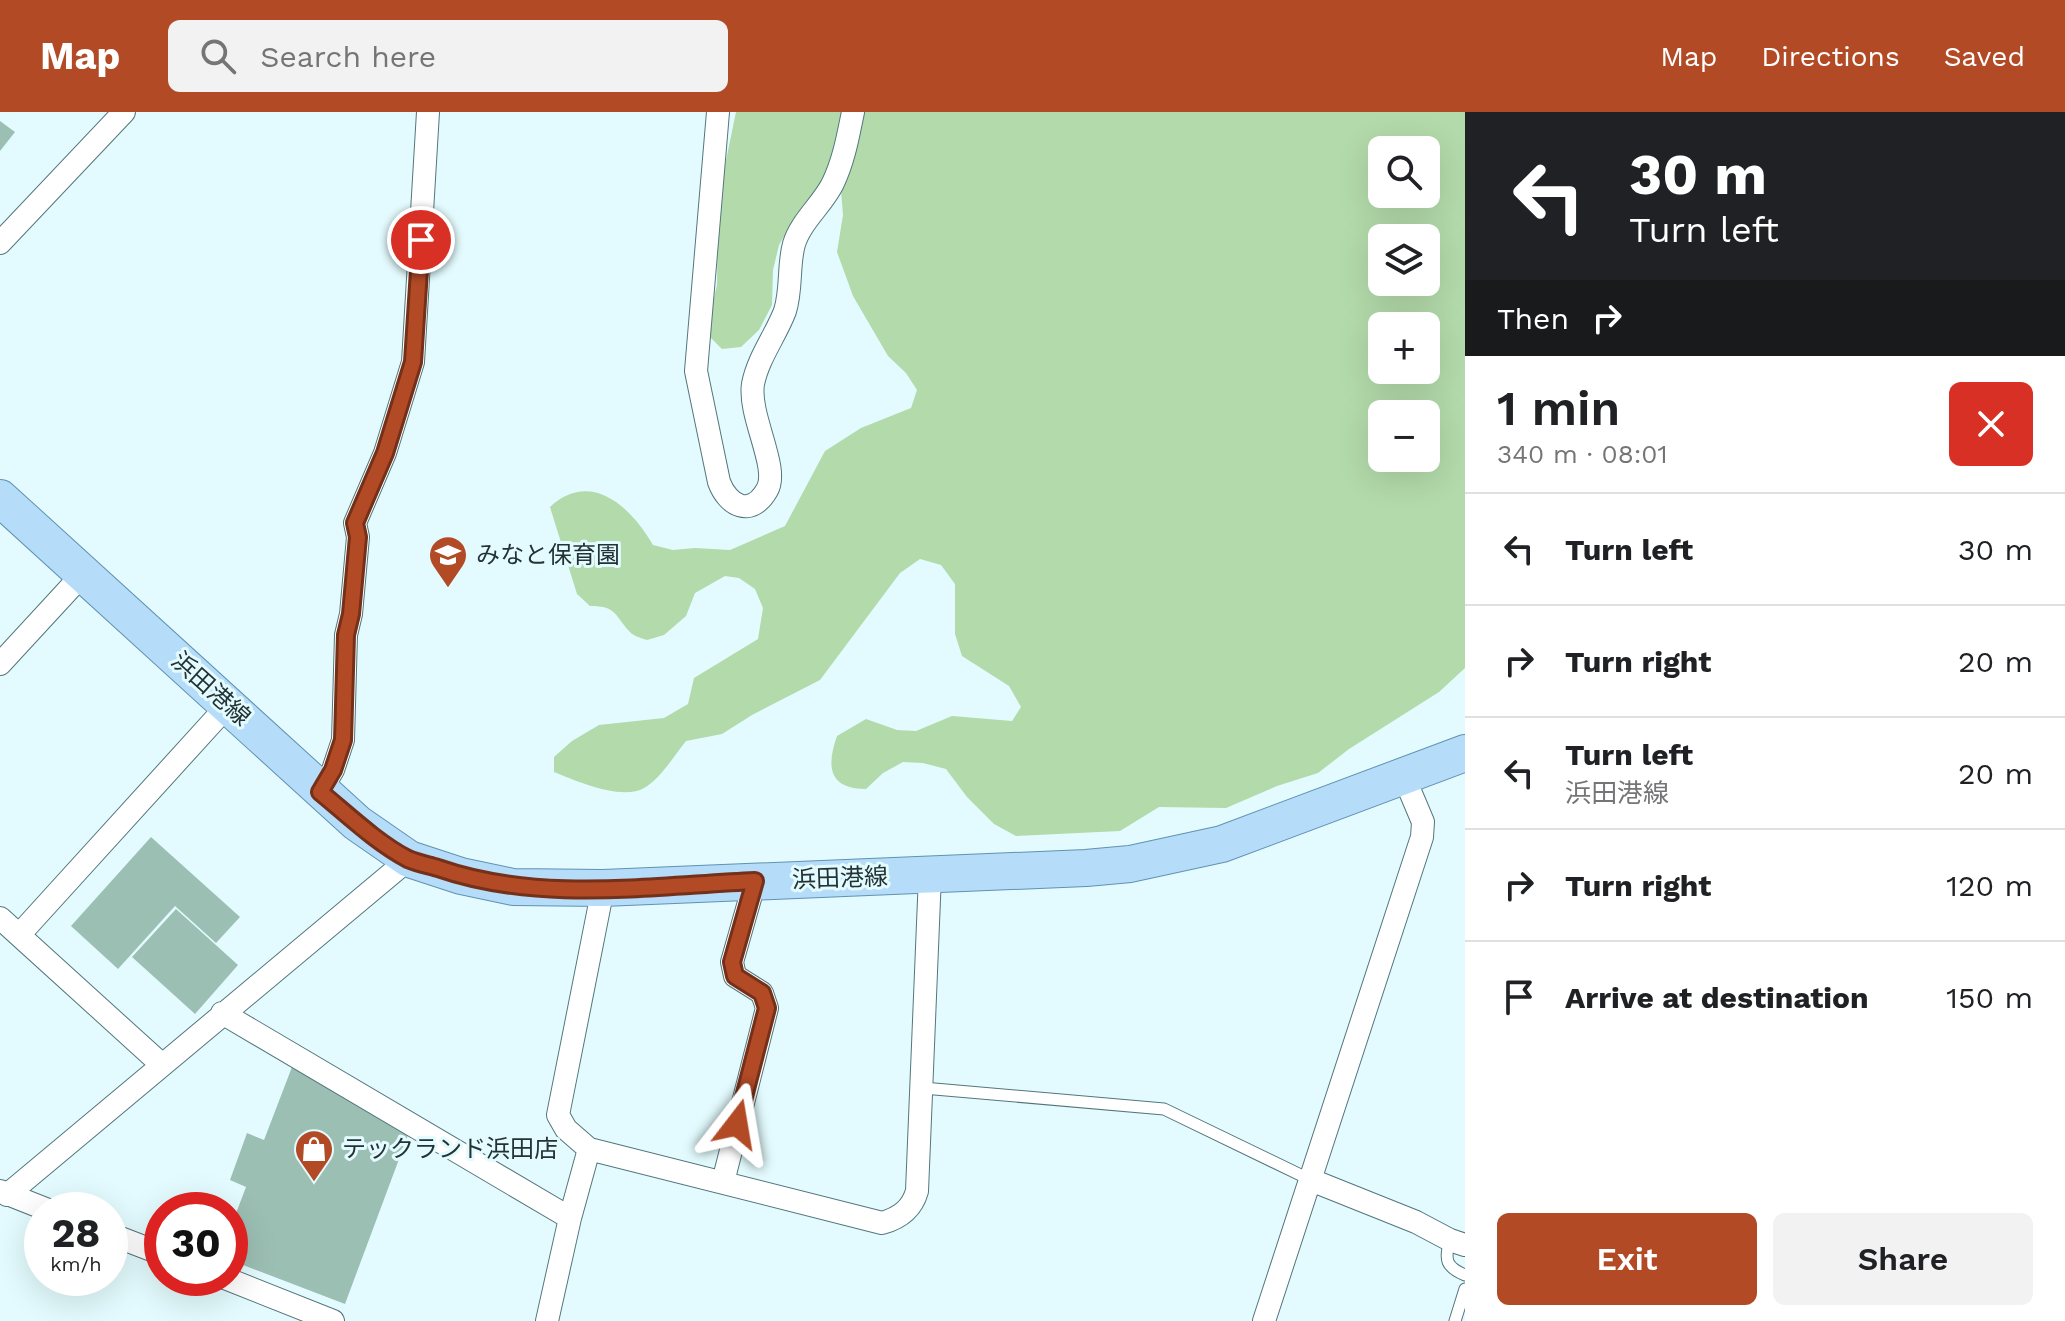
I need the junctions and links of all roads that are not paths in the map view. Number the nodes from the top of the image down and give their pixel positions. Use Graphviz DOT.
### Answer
graph roads {
  1 [pos="124,112"];
  2 [pos="428,112"];
  3 [pos="718,112"];
  4 [pos="853,112"];
  5 [pos="0,243"];
  6 [pos="0,498"];
  7 [pos="83,574"];
  8 [pos="0,664"];
  9 [pos="229,704"];
  10 [pos="1464,756"];
  11 [pos="1404,777"];
  12 [pos="320,792"];
  13 [pos="409,859"];
  14 [pos="930,875"];
  15 [pos="755,881"];
  16 [pos="603,888"];
  17 [pos="0,918"];
  18 [pos="19,935"];
  19 [pos="222,1013"];
  20 [pos="161,1064"];
  21 [pos="923,1088"];
  22 [pos="589,1149"];
  23 [pos="1311,1180"];
  24 [pos="723,1182"];
  25 [pos="4,1193"];
  26 [pos="24,1201"];
  27 [pos="570,1218"];
  28 [pos="1458,1243"];
  29 [pos="1465,1275"];
  30 [pos="248,1287"];
  31 [pos="1465,1289"];
  32 [pos="333,1321"];
  33 [pos="547,1321"];
  34 [pos="1264,1321"];
  35 [pos="1455,1321"];
  1 -- 5 [label="street"];
  2 -- 12 [label="street"];
  3 -- 4 [label="street"];
  6 -- 7 [label="main road, 浜田港線"];
  7 -- 8 [label="street"];
  7 -- 9 [label="main road, 浜田港線"];
  9 -- 12 [label="main road, 浜田港線"];
  9 -- 18 [label="street"];
  10 -- 11 [label="main road, 浜田港線"];
  11 -- 14 [label="main road, 浜田港線"];
  11 -- 23 [label="street"];
  12 -- 13 [label="main road, 浜田港線"];
  13 -- 16 [label="main road, 浜田港線"];
  13 -- 19 [label="street"];
  14 -- 15 [label="main road, 浜田港線"];
  14 -- 21 [label="street"];
  15 -- 16 [label="main road, 浜田港線"];
  15 -- 24 [label="street"];
  16 -- 22 [label="street"];
  17 -- 18 [label="street"];
  18 -- 20 [label="street"];
  19 -- 20 [label="street"];
  19 -- 27 [label="street"];
  20 -- 25 [label="street"];
  21 -- 23 [label="lane"];
  21 -- 24 [label="street"];
  22 -- 24 [label="street"];
  22 -- 27 [label="street"];
  23 -- 28 [label="street"];
  23 -- 34 [label="street"];
  25 -- 26 [label="street"];
  27 -- 33 [label="street"];
  28 -- 29 [label="lane"];
  30 -- 32 [label="street"];
  31 -- 35 [label="lane"];
}
